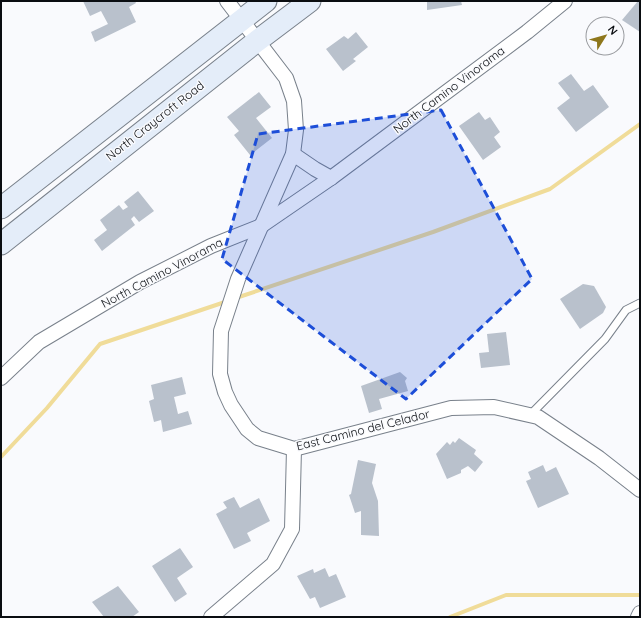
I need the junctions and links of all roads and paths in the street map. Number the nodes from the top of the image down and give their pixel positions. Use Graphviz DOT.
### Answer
graph roads {
  1 [pos="227,1"];
  2 [pos="266,1"];
  3 [pos="310,1"];
  4 [pos="565,1"];
  5 [pos="241,20"];
  6 [pos="257,41"];
  7 [pos="293,154"];
  8 [pos="331,178"];
  9 [pos="1,208"];
  10 [pos="261,226"];
  11 [pos="1,244"];
  12 [pos="640,304"];
  13 [pos="1,378"];
  14 [pos="530,415"];
  15 [pos="294,449"];
  16 [pos="640,490"];
  17 [pos="640,613"];
  18 [pos="211,617"];
  19 [pos="638,617"];
  1 -- 5 [label="street, East Camino del Celador"];
  2 -- 5 [label="main road"];
  3 -- 6 [label="main road, North Craycroft Road"];
  4 -- 8 [label="street, North Camino Vinorama"];
  5 -- 6 [label="street, East Camino del Celador"];
  5 -- 9 [label="main road"];
  6 -- 7 [label="street, East Camino del Celador"];
  6 -- 11 [label="main road, North Craycroft Road"];
  7 -- 8 [label="street"];
  7 -- 10 [label="street, East Camino del Celador"];
  8 -- 10 [label="street, North Camino Vinorama"];
  10 -- 13 [label="street, North Camino Vinorama"];
  10 -- 15 [label="street, East Camino del Celador"];
  12 -- 14 [label="lane"];
  14 -- 15 [label="street, East Camino del Celador"];
  14 -- 16 [label="street, East Camino del Celador"];
  15 -- 18 [label="street"];
  17 -- 19 [label="street"];
}
